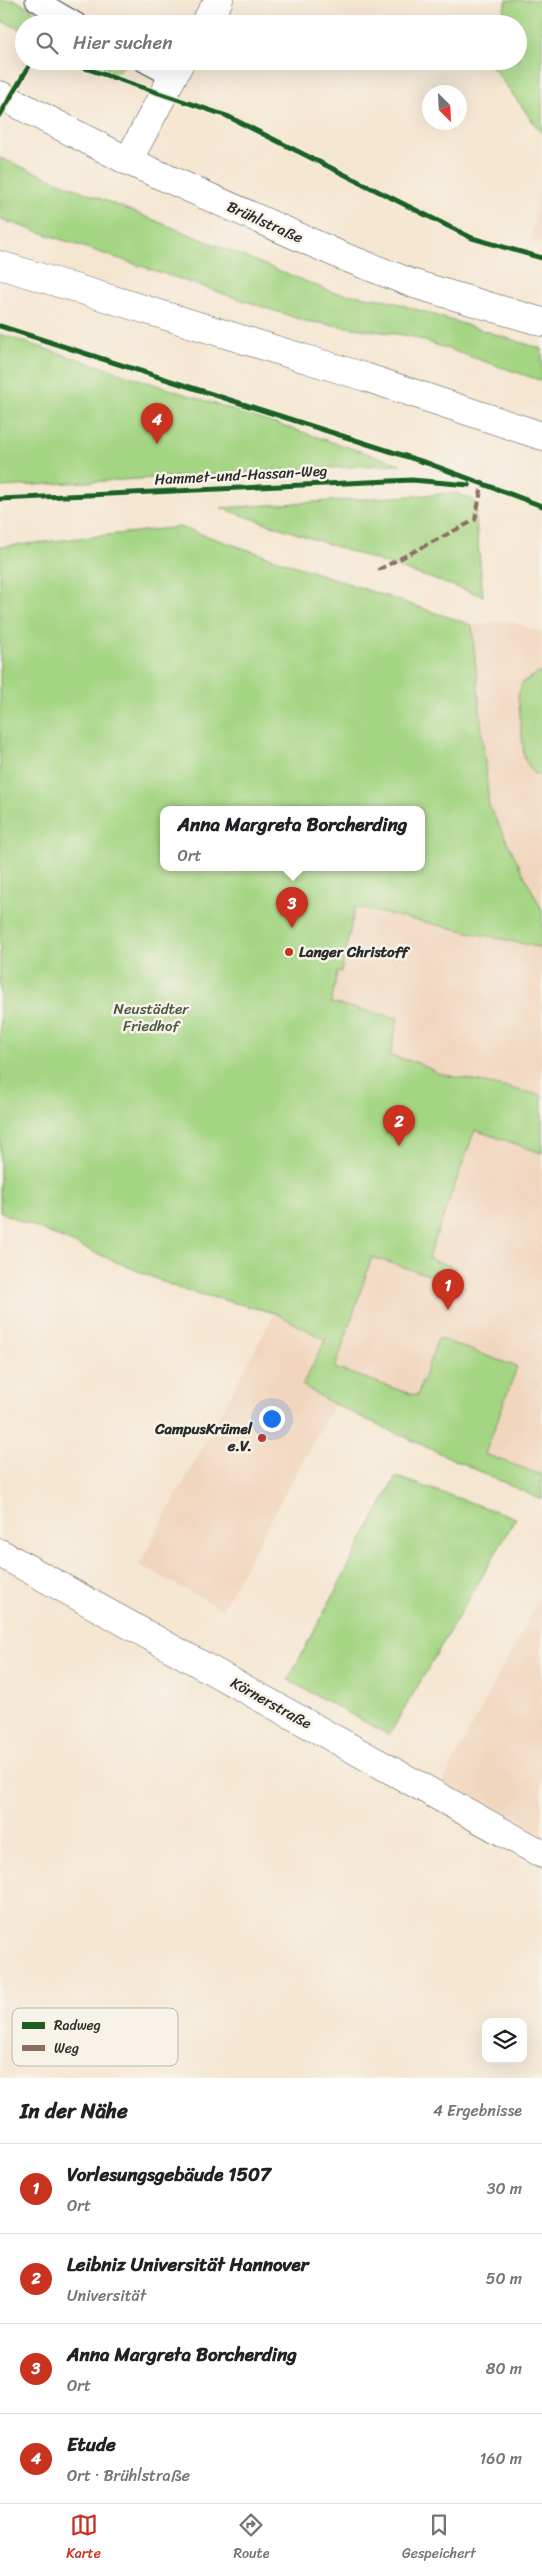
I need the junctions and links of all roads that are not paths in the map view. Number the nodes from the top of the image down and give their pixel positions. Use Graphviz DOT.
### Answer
graph roads {
  1 [pos="36,0"];
  2 [pos="219,0"];
  3 [pos="62,15"];
  4 [pos="210,15"];
  5 [pos="175,70"];
  6 [pos="0,95"];
  7 [pos="128,161"];
  8 [pos="0,265"];
  9 [pos="542,322"];
  10 [pos="542,436"];
  11 [pos="0,1554"];
  12 [pos="542,1854"];
  1 -- 3 [label="lane"];
  2 -- 4 [label="main road"];
  5 -- 7 [label="main road"];
  6 -- 7 [label="main road, Brühlstraße"];
  7 -- 9 [label="main road, Brühlstraße"];
  8 -- 10 [label="main road"];
  11 -- 12 [label="main road, Körnerstraße"];
}
